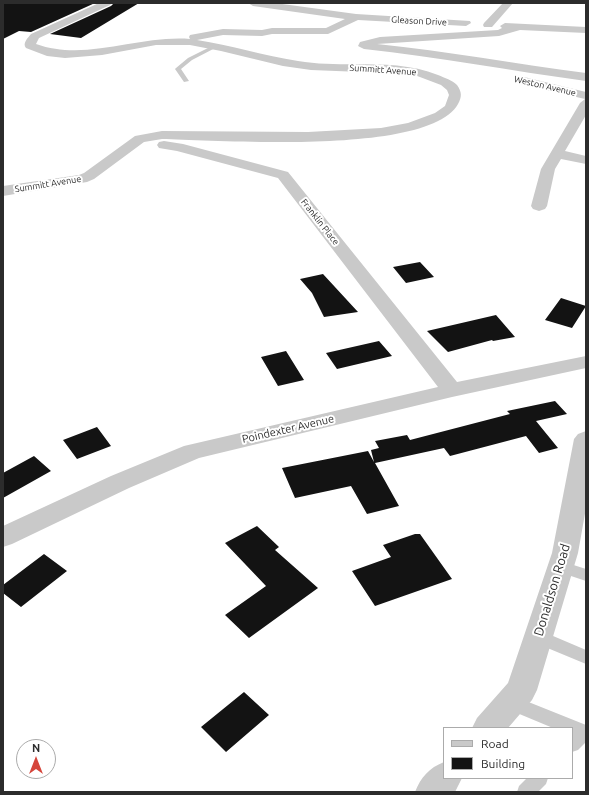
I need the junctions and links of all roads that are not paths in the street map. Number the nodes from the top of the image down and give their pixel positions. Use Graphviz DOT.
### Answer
graph roads {
  1 [pos="107,3"];
  2 [pos="253,3"];
  3 [pos="508,3"];
  4 [pos="356,17"];
  5 [pos="488,25"];
  6 [pos="518,27"];
  7 [pos="586,30"];
  8 [pos="175,41"];
  9 [pos="216,46"];
  10 [pos="414,70"];
  11 [pos="507,71"];
  12 [pos="450,72"];
  13 [pos="484,74"];
  14 [pos="586,77"];
  15 [pos="186,81"];
  16 [pos="586,96"];
  17 [pos="586,103"];
  18 [pos="132,144"];
  19 [pos="556,154"];
  20 [pos="586,160"];
  21 [pos="3,191"];
  22 [pos="539,206"];
  23 [pos="586,362"];
  24 [pos="452,390"];
  25 [pos="586,439"];
  26 [pos="3,537"];
  27 [pos="561,567"];
  28 [pos="586,575"];
  29 [pos="538,637"];
  30 [pos="586,657"];
  31 [pos="510,703"];
  32 [pos="489,727"];
  33 [pos="562,727"];
  34 [pos="444,779"];
  35 [pos="538,779"];
  36 [pos="432,792"];
  37 [pos="526,792"];
  1 -- 8 [label="street, Summitt Avenue"];
  2 -- 4 [label="street, Gleason Drive"];
  3 -- 5 [label="street"];
  4 -- 5 [label="street, Gleason Drive"];
  4 -- 8 [label="street"];
  5 -- 6 [label="street, Gleason Drive"];
  6 -- 7 [label="street, Gleason Drive"];
  6 -- 11 [label="street"];
  8 -- 9 [label="street, Summitt Avenue"];
  9 -- 10 [label="street, Summitt Avenue"];
  9 -- 15 [label="lane"];
  10 -- 12 [label="street"];
  10 -- 18 [label="street, Summitt Avenue"];
  11 -- 13 [label="street"];
  11 -- 14 [label="street"];
  11 -- 16 [label="street, Weston Avenue"];
  17 -- 19 [label="street, Weston Avenue"];
  18 -- 21 [label="street, Summitt Avenue"];
  18 -- 24 [label="street, Franklin Place"];
  19 -- 20 [label="street"];
  19 -- 22 [label="street, Weston Avenue"];
  23 -- 24 [label="street, Poindexter Avenue"];
  24 -- 26 [label="street, Poindexter Avenue"];
  25 -- 27 [label="street, Donaldson Road"];
  27 -- 28 [label="lane"];
  27 -- 29 [label="street, Donaldson Road"];
  29 -- 30 [label="lane"];
  29 -- 31 [label="street, Donaldson Road"];
  31 -- 32 [label="street, Donaldson Road"];
  31 -- 33 [label="lane"];
  34 -- 36 [label="street"];
  35 -- 37 [label="lane"];
}
